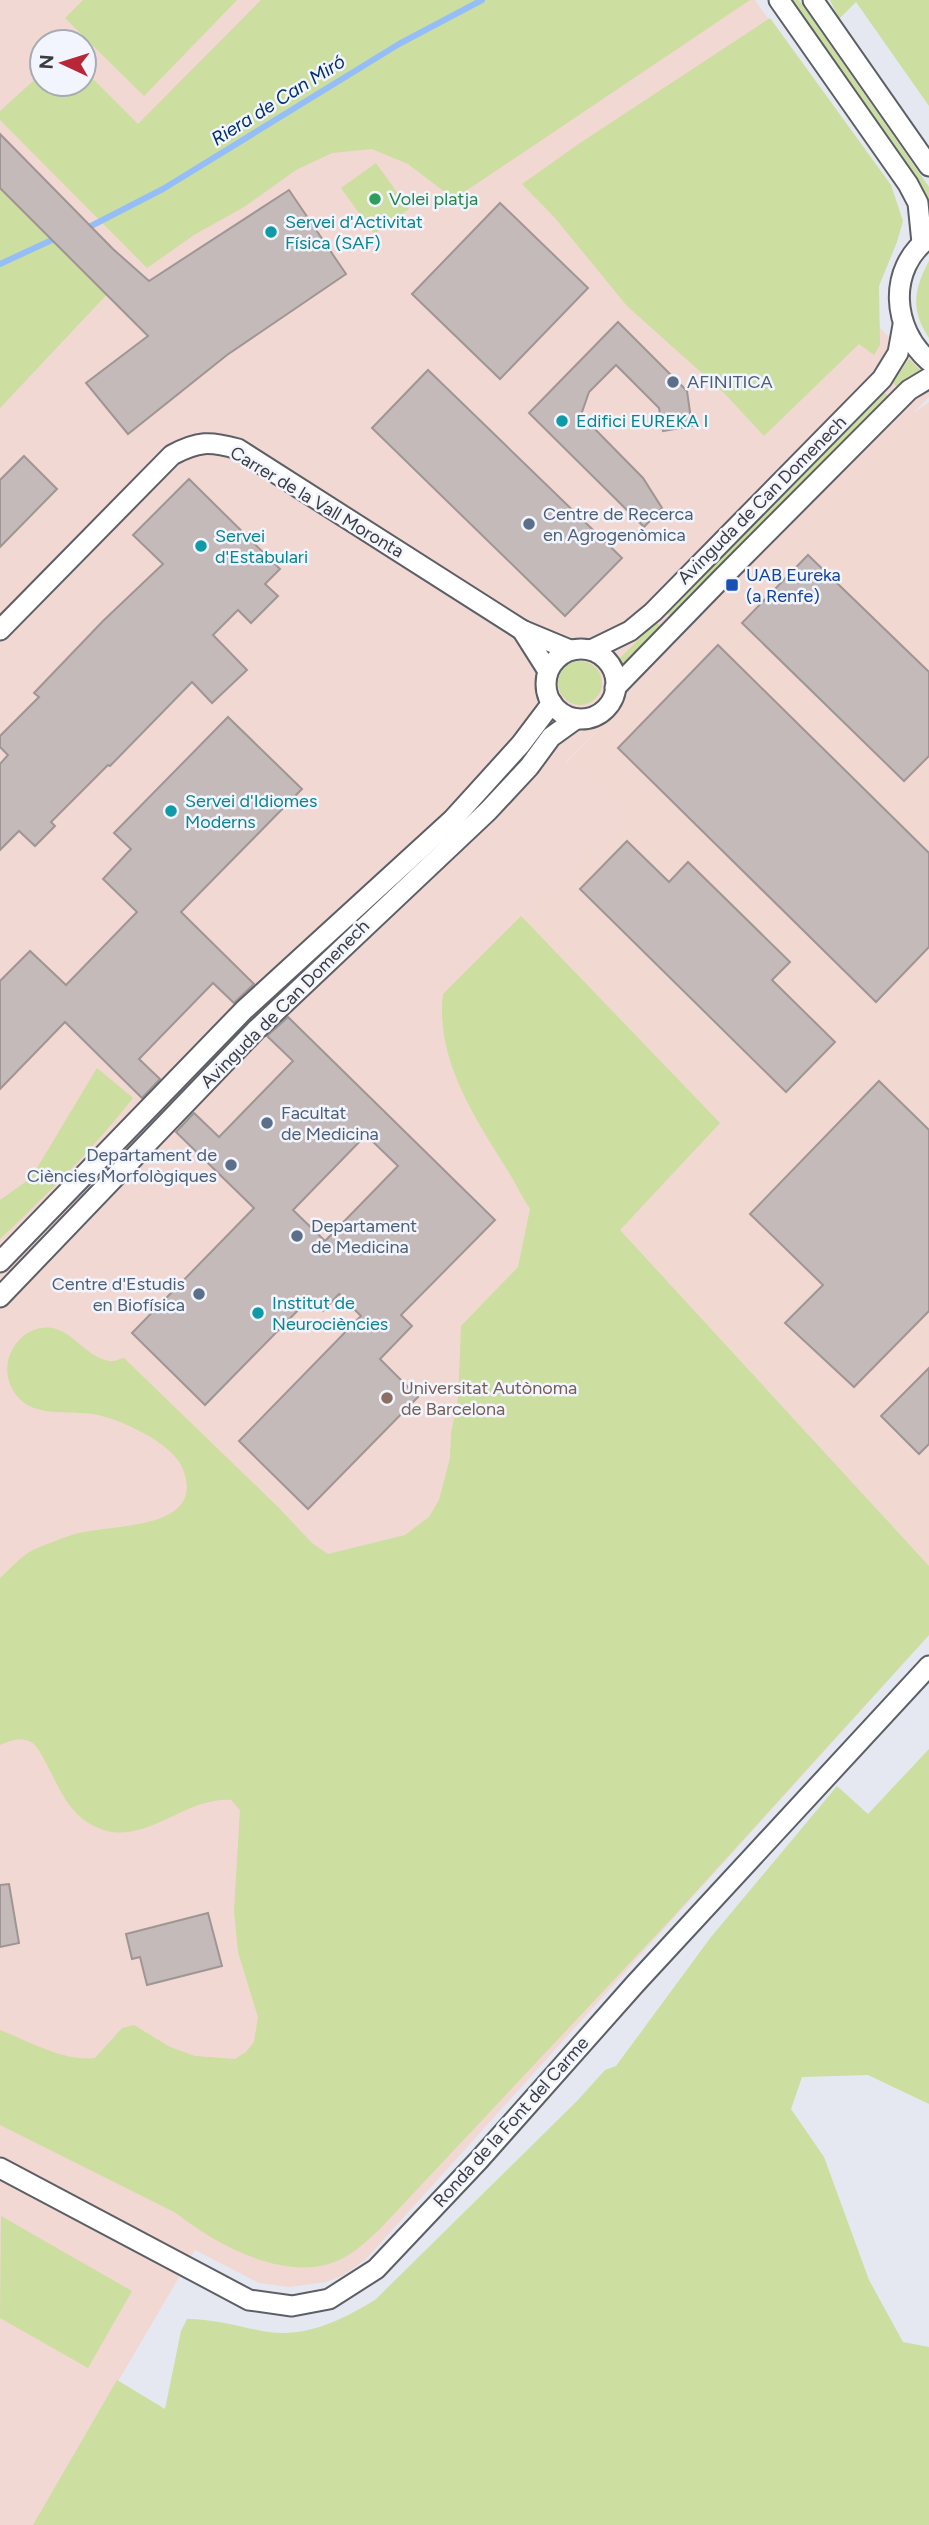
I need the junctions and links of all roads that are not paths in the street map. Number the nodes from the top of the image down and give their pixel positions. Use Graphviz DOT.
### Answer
graph roads {
  1 [pos="779,0"];
  2 [pos="813,0"];
  3 [pos="929,166"];
  4 [pos="926,240"];
  5 [pos="903,325"];
  6 [pos="929,361"];
  7 [pos="929,378"];
  8 [pos="0,630"];
  9 [pos="522,630"];
  10 [pos="570,650"];
  11 [pos="591,650"];
  12 [pos="548,671"];
  13 [pos="615,688"];
  14 [pos="552,703"];
  15 [pos="576,719"];
  16 [pos="0,1262"];
  17 [pos="0,1297"];
  18 [pos="929,1666"];
  19 [pos="0,2168"];
  1 -- 4 [label="street"];
  2 -- 3 [label="street"];
  4 -- 5 [label="street"];
  5 -- 6 [label="street"];
  5 -- 11 [label="street, Avinguda de Can Domenech"];
  7 -- 13 [label="street, Avinguda de Can Domenech"];
  8 -- 9 [label="street, Carrer de la Vall Moronta"];
  9 -- 10 [label="street, Carrer de la Vall Moronta"];
  9 -- 12 [label="street, Carrer de la Vall Moronta"];
  10 -- 11 [label="street"];
  10 -- 12 [label="street"];
  11 -- 13 [label="street"];
  12 -- 14 [label="street"];
  13 -- 15 [label="street"];
  14 -- 15 [label="street"];
  14 -- 16 [label="street, Avinguda de Can Domenech"];
  15 -- 17 [label="street, Avinguda de Can Domenech"];
  18 -- 19 [label="street, Ronda de la Font del Carme"];
}
